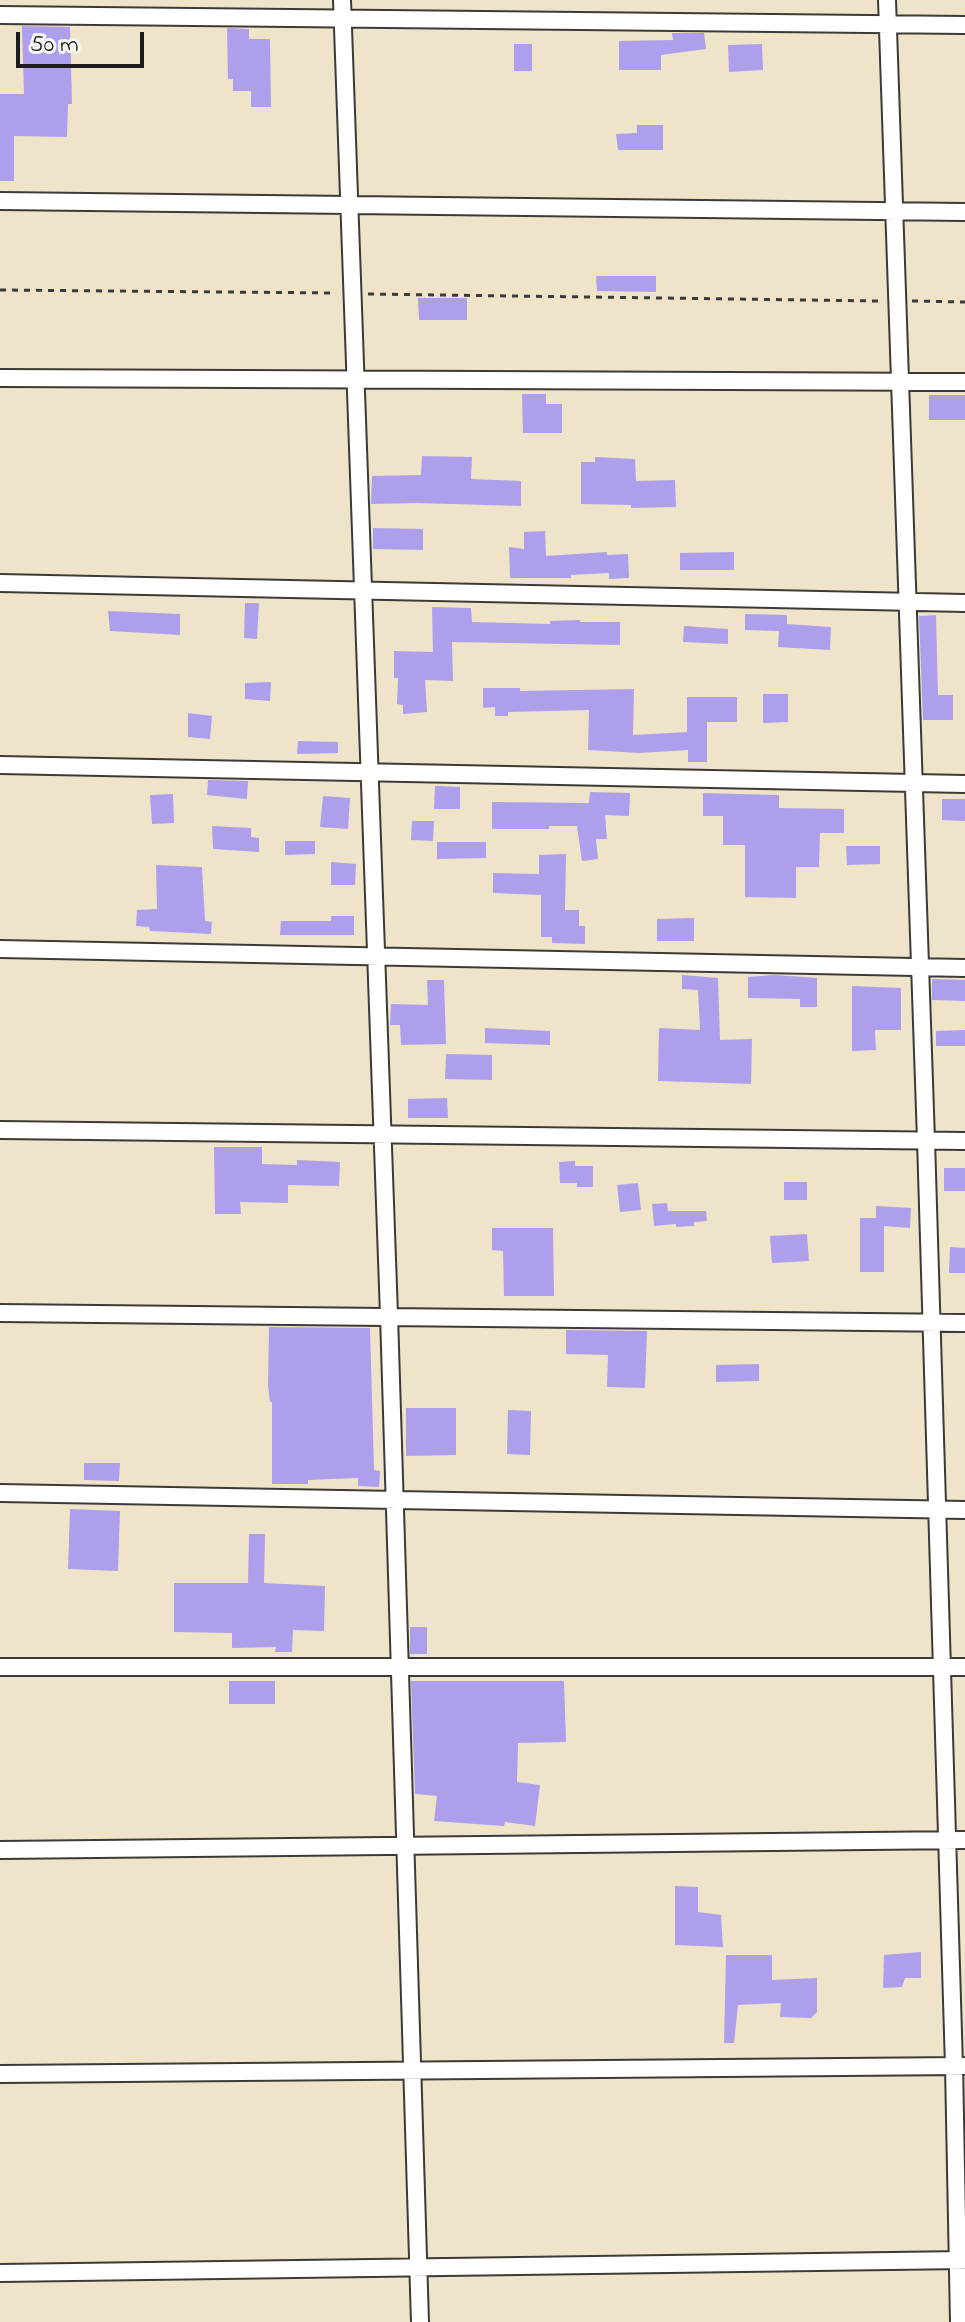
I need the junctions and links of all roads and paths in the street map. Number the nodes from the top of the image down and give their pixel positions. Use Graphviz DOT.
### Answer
graph roads {
  1 [pos="342,0"];
  2 [pos="887,0"];
  3 [pos="0,15"];
  4 [pos="343,19"];
  5 [pos="888,24"];
  6 [pos="965,25"];
  7 [pos="0,201"];
  8 [pos="350,205"];
  9 [pos="896,211"];
  10 [pos="965,212"];
  11 [pos="0,290"];
  12 [pos="353,293"];
  13 [pos="898,301"];
  14 [pos="965,302"];
  15 [pos="0,378"];
  16 [pos="355,379"];
  17 [pos="900,381"];
  18 [pos="965,382"];
  19 [pos="0,583"];
  20 [pos="362,592"];
  21 [pos="907,602"];
  22 [pos="965,603"];
  23 [pos="0,765"];
  24 [pos="370,772"];
  25 [pos="912,783"];
  26 [pos="965,784"];
  27 [pos="0,949"];
  28 [pos="376,956"];
  29 [pos="919,967"];
  30 [pos="965,968"];
  31 [pos="0,1130"];
  32 [pos="383,1136"];
  33 [pos="926,1140"];
  34 [pos="965,1141"];
  35 [pos="0,1313"];
  36 [pos="389,1315"];
  37 [pos="930,1322"];
  38 [pos="965,1323"];
  39 [pos="0,1493"];
  40 [pos="394,1498"];
  41 [pos="937,1509"];
  42 [pos="965,1510"];
  43 [pos="0,1667"];
  44 [pos="399,1667"];
  45 [pos="941,1667"];
  46 [pos="965,1667"];
  47 [pos="947,1840"];
  48 [pos="965,1840"];
  49 [pos="405,1847"];
  50 [pos="0,1850"];
  51 [pos="960,2066"];
  52 [pos="411,2071"];
  53 [pos="0,2074"];
  54 [pos="961,2260"];
  55 [pos="417,2267"];
  56 [pos="0,2273"];
  57 [pos="420,2322"];
  58 [pos="959,2322"];
  1 -- 4 [label="street"];
  2 -- 5 [label="street"];
  3 -- 4 [label="street"];
  4 -- 5 [label="street"];
  4 -- 8 [label="street"];
  5 -- 6 [label="street"];
  5 -- 9 [label="street"];
  7 -- 8 [label="street"];
  8 -- 9 [label="street"];
  8 -- 12 [label="street"];
  9 -- 10 [label="street"];
  9 -- 13 [label="street"];
  11 -- 12 [label="path"];
  12 -- 13 [label="path"];
  12 -- 16 [label="street"];
  13 -- 14 [label="path"];
  13 -- 17 [label="street"];
  15 -- 16 [label="street"];
  16 -- 17 [label="street"];
  16 -- 20 [label="street"];
  17 -- 18 [label="street"];
  17 -- 21 [label="street"];
  19 -- 20 [label="street"];
  20 -- 21 [label="street"];
  20 -- 24 [label="street"];
  21 -- 22 [label="street"];
  21 -- 25 [label="street"];
  23 -- 24 [label="street"];
  24 -- 25 [label="street"];
  24 -- 28 [label="street"];
  25 -- 26 [label="street"];
  25 -- 29 [label="street"];
  27 -- 28 [label="street"];
  28 -- 29 [label="street"];
  28 -- 32 [label="street"];
  29 -- 30 [label="street"];
  29 -- 33 [label="street"];
  31 -- 32 [label="street"];
  32 -- 33 [label="street"];
  32 -- 36 [label="street"];
  33 -- 34 [label="street"];
  33 -- 37 [label="street"];
  35 -- 36 [label="street"];
  36 -- 37 [label="street"];
  36 -- 40 [label="street"];
  37 -- 38 [label="street"];
  37 -- 41 [label="street"];
  39 -- 40 [label="street"];
  40 -- 41 [label="street"];
  40 -- 44 [label="street"];
  41 -- 42 [label="street"];
  41 -- 45 [label="street"];
  43 -- 44 [label="street"];
  44 -- 45 [label="street"];
  44 -- 49 [label="street"];
  45 -- 46 [label="street"];
  45 -- 47 [label="street"];
  47 -- 48 [label="street"];
  47 -- 49 [label="street"];
  47 -- 51 [label="street"];
  49 -- 50 [label="street"];
  49 -- 52 [label="street"];
  51 -- 52 [label="street"];
  51 -- 54 [label="street"];
  52 -- 53 [label="street"];
  52 -- 55 [label="street"];
  54 -- 55 [label="street"];
  54 -- 58 [label="street"];
  55 -- 56 [label="street"];
  55 -- 57 [label="street"];
}
